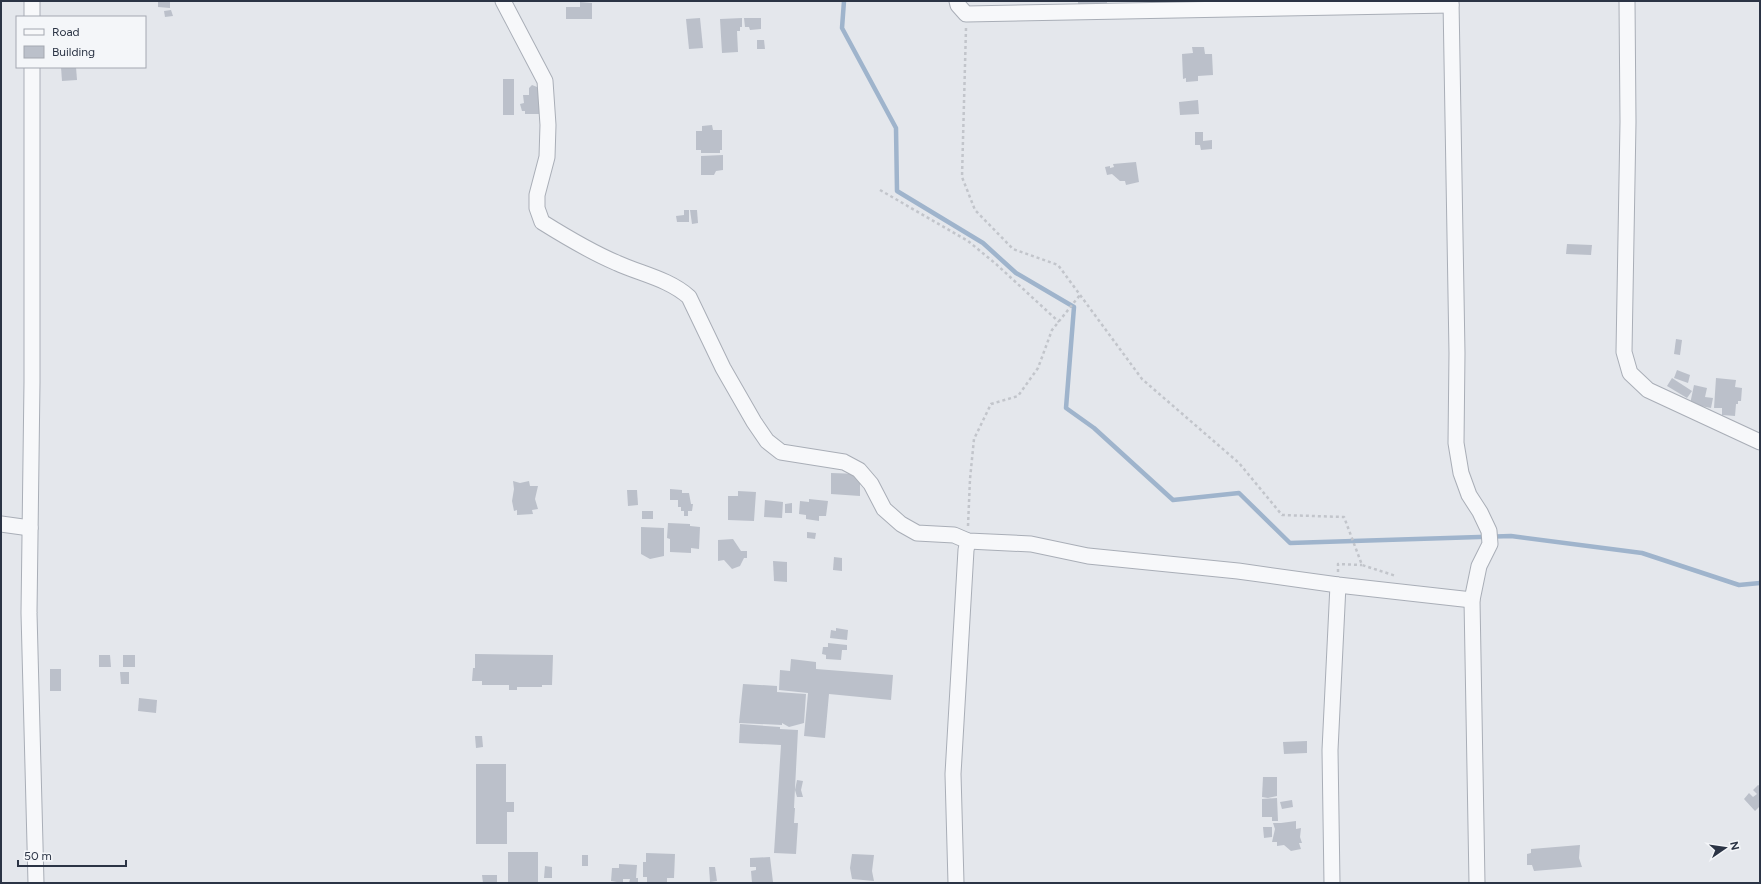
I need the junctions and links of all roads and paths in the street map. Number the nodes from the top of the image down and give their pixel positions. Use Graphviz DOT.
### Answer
graph roads {
  1 [pos="32,1"];
  2 [pos="503,1"];
  3 [pos="957,1"];
  4 [pos="1627,1"];
  5 [pos="1451,3"];
  6 [pos="1266,5"];
  7 [pos="966,14"];
  8 [pos="32,16"];
  9 [pos="32,68"];
  10 [pos="880,190"];
  11 [pos="1080,295"];
  12 [pos="1059,322"];
  13 [pos="1760,442"];
  14 [pos="1,524"];
  15 [pos="30,528"];
  16 [pos="968,541"];
  17 [pos="1362,565"];
  18 [pos="1398,577"];
  19 [pos="1338,585"];
  20 [pos="1472,600"];
  21 [pos="36,883"];
  22 [pos="956,883"];
  23 [pos="1332,883"];
  24 [pos="1477,883"];
  1 -- 8 [label="street"];
  2 -- 16 [label="street"];
  3 -- 7 [label="street"];
  4 -- 13 [label="street"];
  5 -- 6 [label="street"];
  5 -- 20 [label="street"];
  6 -- 7 [label="street"];
  7 -- 11 [label="path"];
  9 -- 15 [label="street"];
  10 -- 12 [label="path"];
  11 -- 12 [label="path"];
  11 -- 17 [label="path"];
  12 -- 16 [label="path"];
  14 -- 15 [label="street"];
  15 -- 21 [label="street"];
  16 -- 19 [label="street"];
  16 -- 22 [label="street"];
  17 -- 18 [label="path"];
  17 -- 19 [label="path"];
  19 -- 20 [label="street"];
  19 -- 23 [label="street"];
  20 -- 24 [label="street"];
}
